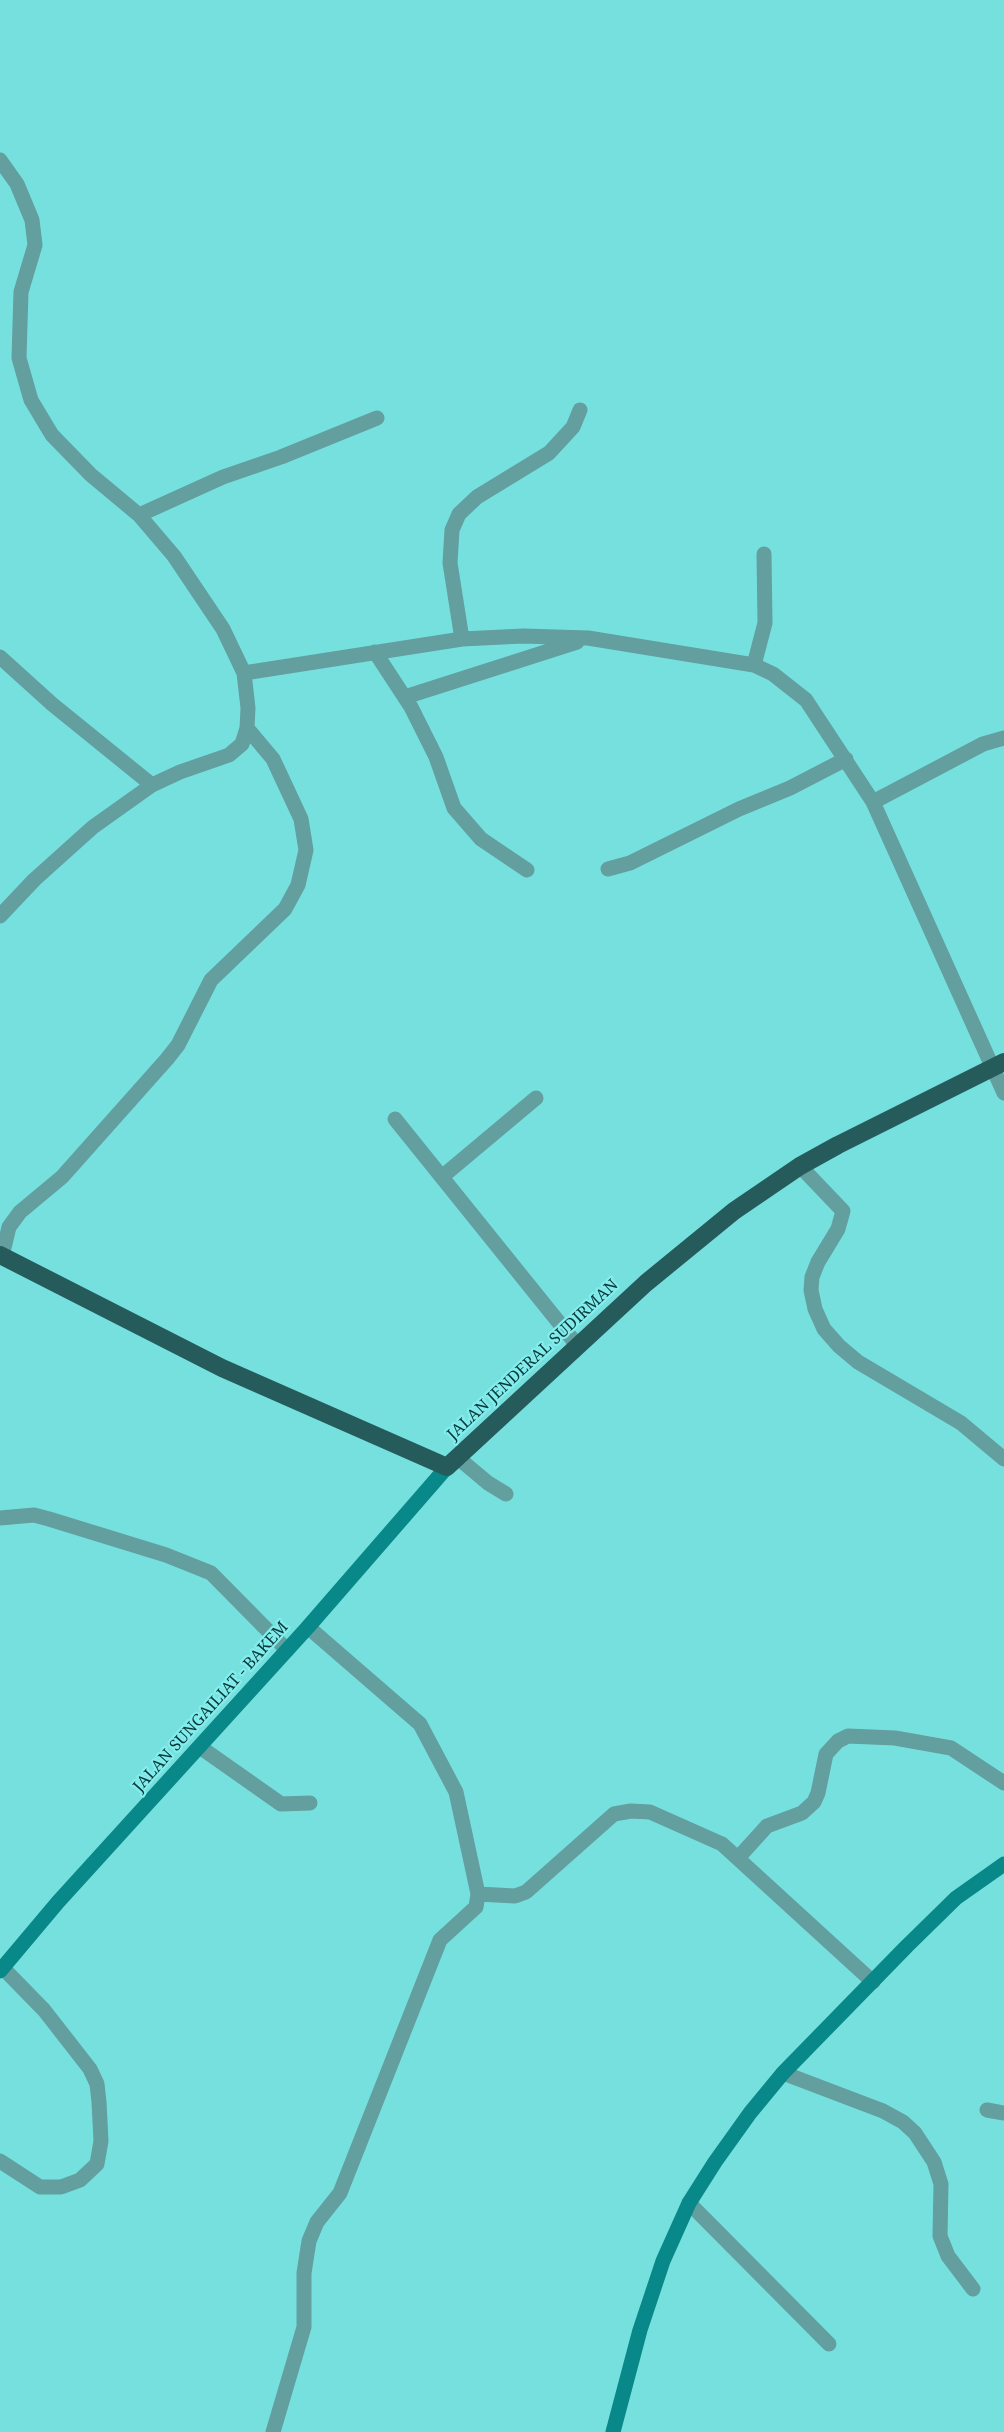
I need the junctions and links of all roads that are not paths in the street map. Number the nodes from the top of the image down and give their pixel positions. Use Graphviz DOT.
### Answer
graph roads {
  1 [pos="0,160"];
  2 [pos="580,410"];
  3 [pos="377,418"];
  4 [pos="138,515"];
  5 [pos="764,554"];
  6 [pos="588,638"];
  7 [pos="462,639"];
  8 [pos="375,652"];
  9 [pos="0,657"];
  10 [pos="754,665"];
  11 [pos="244,673"];
  12 [pos="405,697"];
  13 [pos="248,728"];
  14 [pos="1004,738"];
  15 [pos="846,759"];
  16 [pos="152,785"];
  17 [pos="873,802"];
  18 [pos="608,869"];
  19 [pos="527,870"];
  20 [pos="0,916"];
  21 [pos="998,1065"];
  22 [pos="1004,1093"];
  23 [pos="536,1098"];
  24 [pos="395,1119"];
  25 [pos="800,1166"];
  26 [pos="443,1176"];
  27 [pos="1,1255"];
  28 [pos="577,1345"];
  29 [pos="1004,1458"];
  30 [pos="452,1462"];
  31 [pos="506,1494"];
  32 [pos="0,1518"];
  33 [pos="308,1627"];
  34 [pos="286,1650"];
  35 [pos="200,1747"];
  36 [pos="1004,1783"];
  37 [pos="310,1803"];
  38 [pos="738,1858"];
  39 [pos="1004,1864"];
  40 [pos="478,1894"];
  41 [pos="2,1969"];
  42 [pos="873,1982"];
  43 [pos="783,2073"];
  44 [pos="987,2110"];
  45 [pos="1004,2113"];
  46 [pos="0,2161"];
  47 [pos="689,2203"];
  48 [pos="973,2289"];
  49 [pos="829,2344"];
  50 [pos="273,2432"];
  51 [pos="613,2432"];
  1 -- 4 [label="street"];
  2 -- 7 [label="street"];
  3 -- 4 [label="street"];
  4 -- 11 [label="street"];
  5 -- 10 [label="street"];
  6 -- 7 [label="street"];
  6 -- 10 [label="street"];
  6 -- 12 [label="street"];
  7 -- 8 [label="street"];
  8 -- 11 [label="street"];
  8 -- 12 [label="street"];
  9 -- 16 [label="street"];
  10 -- 15 [label="street"];
  11 -- 13 [label="street"];
  12 -- 19 [label="street"];
  13 -- 16 [label="street"];
  13 -- 27 [label="street"];
  14 -- 17 [label="street"];
  15 -- 17 [label="street"];
  15 -- 18 [label="street"];
  16 -- 20 [label="street"];
  17 -- 21 [label="street"];
  21 -- 22 [label="street"];
  21 -- 25 [label="highway, JALAN JENDERAL SUDIRMAN"];
  23 -- 26 [label="street"];
  24 -- 26 [label="street"];
  25 -- 28 [label="highway, JALAN JENDERAL SUDIRMAN"];
  25 -- 29 [label="street"];
  26 -- 28 [label="street"];
  27 -- 30 [label="highway, JALAN JENDERAL SUDIRMAN"];
  28 -- 30 [label="highway, JALAN JENDERAL SUDIRMAN"];
  30 -- 31 [label="street"];
  30 -- 33 [label="main road, JALAN SUNGAILIAT - BAKEM"];
  32 -- 34 [label="street"];
  33 -- 34 [label="main road, JALAN SUNGAILIAT - BAKEM"];
  33 -- 40 [label="street"];
  34 -- 35 [label="main road, JALAN SUNGAILIAT - BAKEM"];
  35 -- 37 [label="street"];
  35 -- 41 [label="main road, JALAN SUNGAILIAT - BAKEM"];
  36 -- 38 [label="street"];
  38 -- 40 [label="street"];
  38 -- 42 [label="street"];
  39 -- 42 [label="main road"];
  40 -- 50 [label="street"];
  41 -- 46 [label="street"];
  42 -- 43 [label="main road"];
  43 -- 47 [label="main road"];
  43 -- 48 [label="street"];
  44 -- 45 [label="street"];
  47 -- 49 [label="street"];
  47 -- 51 [label="main road"];
}
